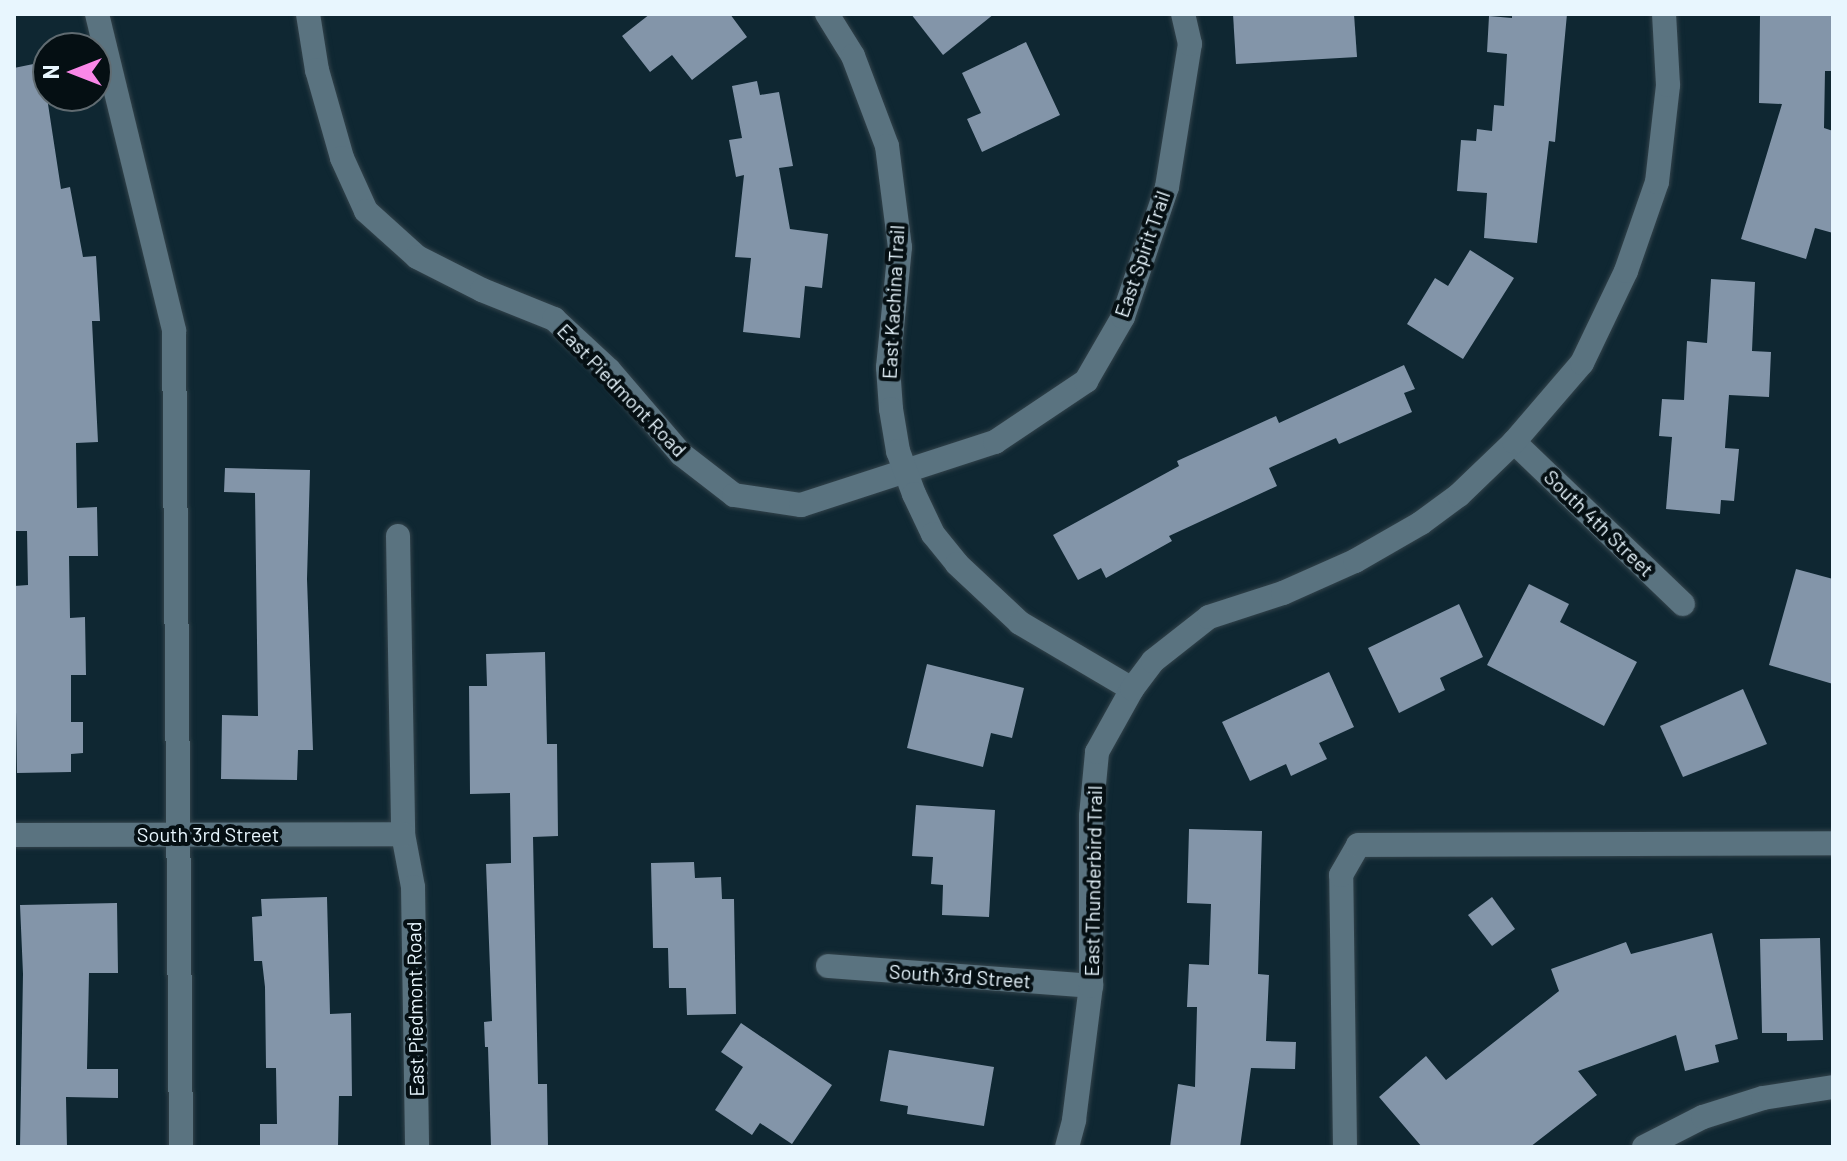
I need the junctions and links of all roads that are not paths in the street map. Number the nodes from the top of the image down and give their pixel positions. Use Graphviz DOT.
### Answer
graph roads {
  1 [pos="97,14"];
  2 [pos="308,14"];
  3 [pos="827,14"];
  4 [pos="1183,14"];
  5 [pos="1664,14"];
  6 [pos="1514,442"];
  7 [pos="905,470"];
  8 [pos="398,536"];
  9 [pos="1683,604"];
  10 [pos="1132,689"];
  11 [pos="178,834"];
  12 [pos="403,834"];
  13 [pos="14,835"];
  14 [pos="1833,843"];
  15 [pos="828,966"];
  16 [pos="1091,986"];
  17 [pos="1833,1087"];
  18 [pos="181,1147"];
  19 [pos="417,1147"];
  20 [pos="1067,1147"];
  21 [pos="1345,1147"];
  22 [pos="1644,1147"];
  1 -- 11 [label="street"];
  2 -- 7 [label="street, East Piedmont Road"];
  3 -- 7 [label="street, East Kachina Trail"];
  4 -- 7 [label="street, East Spirit Trail"];
  5 -- 6 [label="street, East Thunderbird Trail"];
  6 -- 9 [label="street, South 4th Street"];
  6 -- 10 [label="street, East Thunderbird Trail"];
  7 -- 10 [label="street, East Kachina Trail"];
  8 -- 12 [label="street, East Piedmont Road"];
  10 -- 16 [label="street, East Thunderbird Trail"];
  11 -- 12 [label="street, South 3rd Street"];
  11 -- 13 [label="street, South 3rd Street"];
  11 -- 18 [label="street"];
  12 -- 19 [label="street, East Piedmont Road"];
  14 -- 21 [label="street"];
  15 -- 16 [label="street, South 3rd Street"];
  16 -- 20 [label="street, East Thunderbird Trail"];
  17 -- 22 [label="street"];
}
